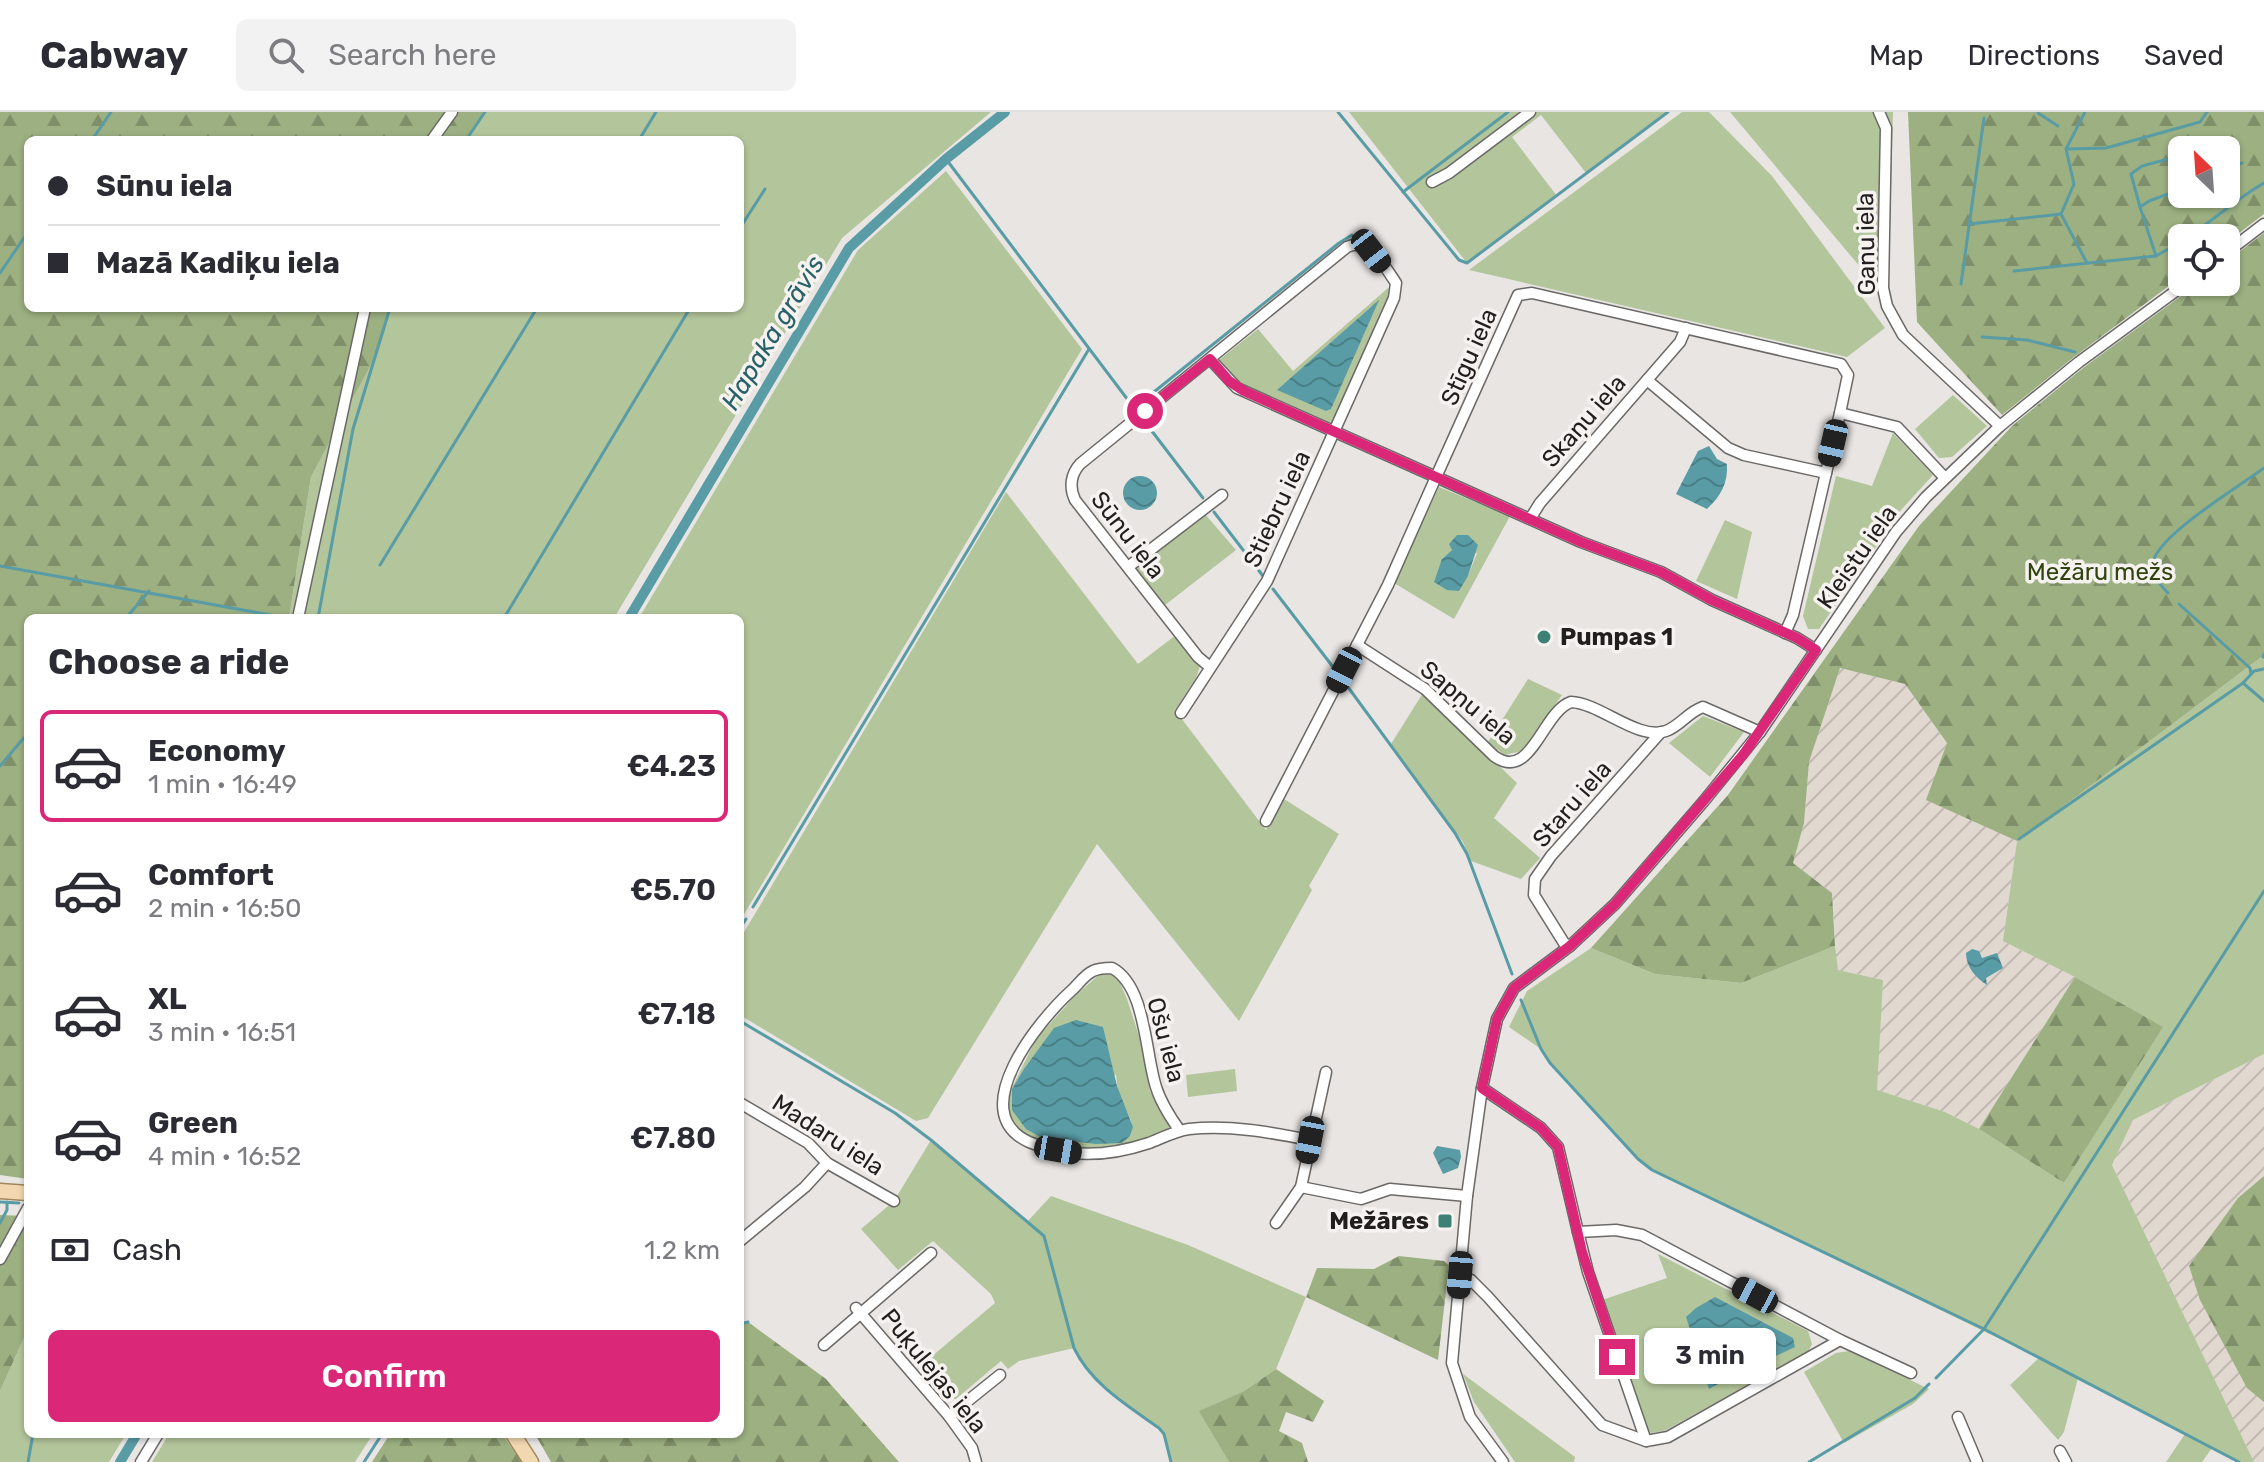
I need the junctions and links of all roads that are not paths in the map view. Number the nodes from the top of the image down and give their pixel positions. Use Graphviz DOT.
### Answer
graph roads {
  1 [pos="452,112"];
  2 [pos="1530,112"];
  3 [pos="1879,112"];
  4 [pos="435,136"];
  5 [pos="1432,182"];
  6 [pos="2264,224"];
  7 [pos="2240,242"];
  8 [pos="1347,247"];
  9 [pos="2169,296"];
  10 [pos="364,312"];
  11 [pos="1686,328"];
  12 [pos="1210,359"];
  13 [pos="1647,380"];
  14 [pos="1840,413"];
  15 [pos="2000,426"];
  16 [pos="1334,432"];
  17 [pos="1826,473"];
  18 [pos="1436,477"];
  19 [pos="1945,478"];
  20 [pos="1222,495"];
  21 [pos="1530,519"];
  22 [pos="1128,567"];
  23 [pos="299,614"];
  24 [pos="1785,633"];
  25 [pos="1357,645"];
  26 [pos="1816,650"];
  27 [pos="1210,667"];
  28 [pos="1181,713"];
  29 [pos="1661,732"];
  30 [pos="1760,732"];
  31 [pos="1266,821"];
  32 [pos="1570,946"];
  33 [pos="1326,1072"];
  34 [pos="1482,1088"];
  35 [pos="744,1105"];
  36 [pos="1180,1131"];
  37 [pos="1310,1140"];
  38 [pos="827,1163"];
  39 [pos="1301,1187"];
  40 [pos="0,1191"];
  41 [pos="24,1193"];
  42 [pos="1467,1196"];
  43 [pos="894,1201"];
  44 [pos="24,1215"];
  45 [pos="1276,1223"];
  46 [pos="1578,1232"];
  47 [pos="744,1238"];
  48 [pos="931,1253"];
  49 [pos="0,1259"];
  50 [pos="1460,1275"];
  51 [pos="859,1311"];
  52 [pos="1840,1340"];
  53 [pos="824,1345"];
  54 [pos="1911,1373"];
  55 [pos="1000,1375"];
  56 [pos="949,1416"];
  57 [pos="1958,1417"];
  58 [pos="156,1438"];
  59 [pos="516,1438"];
  60 [pos="1646,1441"];
  61 [pos="2060,1451"];
  62 [pos="141,1462"];
  63 [pos="531,1462"];
  64 [pos="976,1462"];
  65 [pos="1503,1462"];
  66 [pos="1977,1462"];
  67 [pos="2066,1462"];
  1 -- 4 [label="street"];
  2 -- 5 [label="street"];
  3 -- 15 [label="street, Ganu iela"];
  6 -- 7 [label="street"];
  8 -- 12 [label="street, Sūnu iela"];
  8 -- 16 [label="street, Stiebru iela"];
  9 -- 15 [label="street, Kleistu iela"];
  10 -- 23 [label="street"];
  11 -- 13 [label="street"];
  11 -- 14 [label="street, Stīgu iela"];
  11 -- 18 [label="street, Stīgu iela"];
  12 -- 16 [label="street"];
  12 -- 22 [label="street, Sūnu iela"];
  13 -- 17 [label="street, Skaņu iela"];
  13 -- 21 [label="street, Skaņu iela"];
  14 -- 17 [label="street, Stīgu iela"];
  14 -- 19 [label="street"];
  15 -- 19 [label="street, Kleistu iela"];
  16 -- 18 [label="street"];
  16 -- 27 [label="street, Stiebru iela"];
  17 -- 24 [label="street"];
  18 -- 21 [label="street"];
  18 -- 25 [label="street"];
  19 -- 26 [label="street, Kleistu iela"];
  20 -- 22 [label="street"];
  21 -- 24 [label="street"];
  22 -- 27 [label="street, Sūnu iela"];
  24 -- 26 [label="street"];
  25 -- 29 [label="street, Sapņu iela"];
  25 -- 31 [label="street"];
  26 -- 30 [label="street, Kleistu iela"];
  27 -- 28 [label="street, Stiebru iela"];
  29 -- 30 [label="street"];
  29 -- 32 [label="street, Staru iela"];
  30 -- 32 [label="street, Kleistu iela"];
  32 -- 34 [label="street, Kleistu iela"];
  33 -- 37 [label="street"];
  34 -- 42 [label="street, Kleistu iela"];
  34 -- 46 [label="street"];
  35 -- 38 [label="street, Madaru iela"];
  36 -- 36 [label="street, Ošu iela"];
  36 -- 37 [label="street, Ošu iela"];
  37 -- 39 [label="street"];
  38 -- 43 [label="street, Madaru iela"];
  38 -- 47 [label="street"];
  39 -- 42 [label="street"];
  39 -- 45 [label="street"];
  40 -- 41 [label="main road"];
  42 -- 50 [label="street, Kleistu iela"];
  44 -- 49 [label="street"];
  46 -- 52 [label="street"];
  46 -- 60 [label="street"];
  48 -- 51 [label="street"];
  50 -- 60 [label="street"];
  50 -- 65 [label="street, Kleistu iela"];
  51 -- 53 [label="street"];
  51 -- 56 [label="street, Puķulejas iela"];
  52 -- 54 [label="street"];
  52 -- 60 [label="street"];
  55 -- 56 [label="street"];
  56 -- 64 [label="street, Puķulejas iela"];
  57 -- 66 [label="street"];
  58 -- 62 [label="street"];
  59 -- 63 [label="main road"];
  61 -- 67 [label="street"];
}
